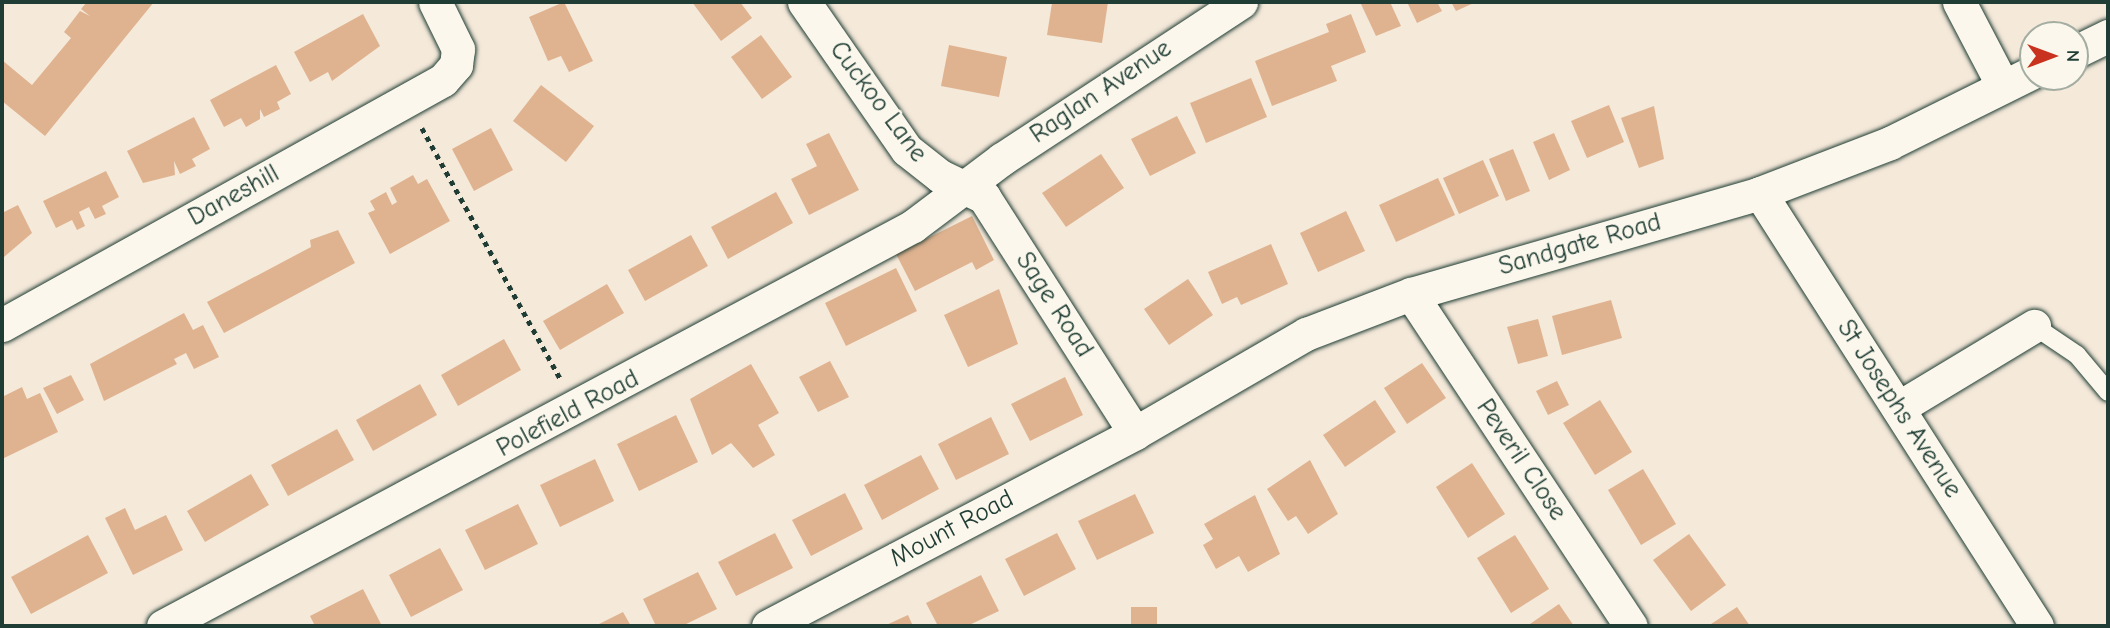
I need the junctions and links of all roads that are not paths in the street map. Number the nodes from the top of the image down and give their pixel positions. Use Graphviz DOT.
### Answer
graph roads {
  1 [pos="435,2"];
  2 [pos="804,2"];
  3 [pos="1241,2"];
  4 [pos="1959,2"];
  5 [pos="1207,9"];
  6 [pos="2108,36"];
  7 [pos="2089,45"];
  8 [pos="2019,79"];
  9 [pos="2003,86"];
  10 [pos="964,187"];
  11 [pos="1760,193"];
  12 [pos="1411,294"];
  13 [pos="2,325"];
  14 [pos="2034,326"];
  15 [pos="2108,392"];
  16 [pos="1898,408"];
  17 [pos="1135,432"];
  18 [pos="163,626"];
  19 [pos="768,626"];
  20 [pos="1631,626"];
  21 [pos="2037,626"];
  1 -- 13 [label="street, Daneshill"];
  2 -- 10 [label="street, Cuckoo Lane"];
  3 -- 5 [label="street, Raglan Avenue"];
  4 -- 9 [label="street"];
  5 -- 10 [label="street, Raglan Avenue"];
  6 -- 7 [label="street"];
  8 -- 9 [label="street, Sandgate Road"];
  9 -- 11 [label="street, Sandgate Road"];
  10 -- 17 [label="street, Sage Road"];
  10 -- 18 [label="street, Polefield Road"];
  11 -- 12 [label="street, Sandgate Road"];
  11 -- 16 [label="street, St Josephs Avenue"];
  12 -- 17 [label="street, Sandgate Road"];
  12 -- 20 [label="street, Peveril Close"];
  14 -- 15 [label="lane"];
  14 -- 16 [label="street"];
  16 -- 21 [label="street, St Josephs Avenue"];
  17 -- 19 [label="street, Mount Road"];
}
